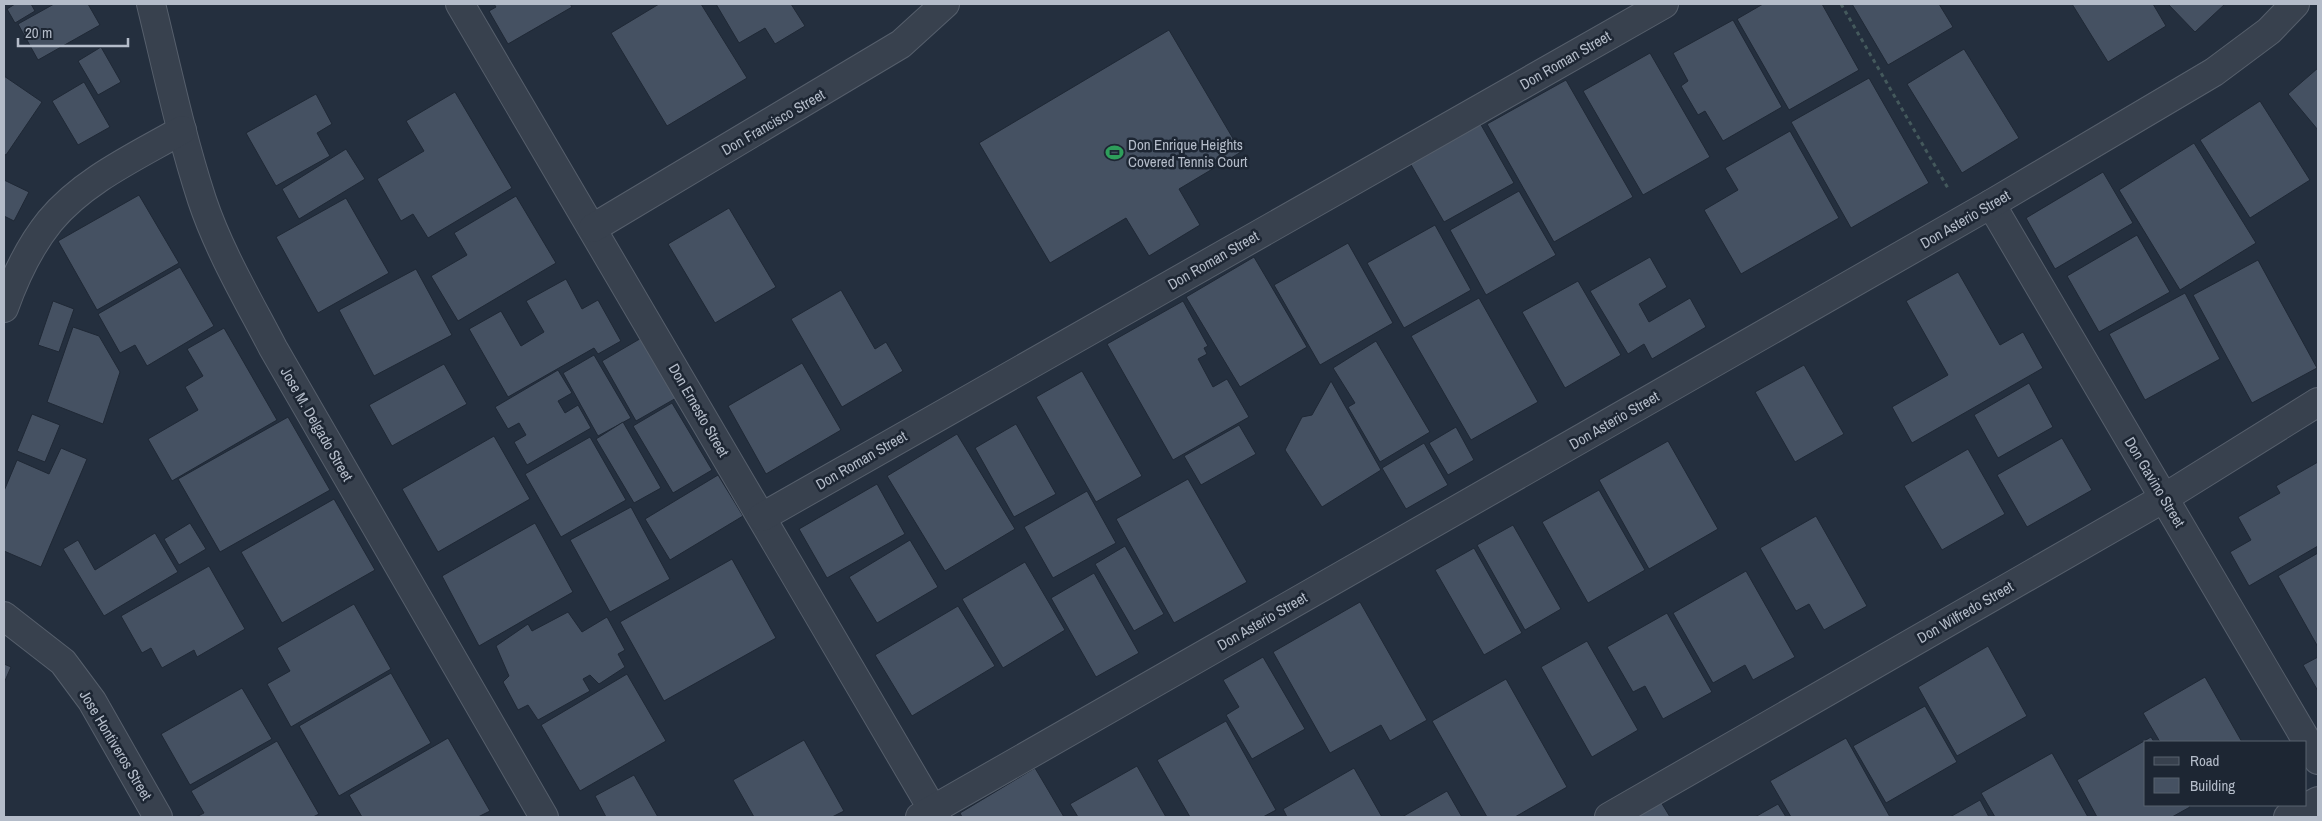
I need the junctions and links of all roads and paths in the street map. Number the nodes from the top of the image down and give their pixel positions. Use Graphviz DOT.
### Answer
graph roads {
  1 [pos="151,4"];
  2 [pos="460,4"];
  3 [pos="945,4"];
  4 [pos="1664,4"];
  5 [pos="1841,4"];
  6 [pos="2295,4"];
  7 [pos="182,130"];
  8 [pos="1991,204"];
  9 [pos="1966,218"];
  10 [pos="593,228"];
  11 [pos="4,308"];
  12 [pos="2318,402"];
  13 [pos="2164,498"];
  14 [pos="762,517"];
  15 [pos="4,616"];
  16 [pos="2307,741"];
  17 [pos="2307,741"];
  18 [pos="2318,760"];
  19 [pos="2318,800"];
  20 [pos="930,815"];
  21 [pos="158,817"];
  22 [pos="544,817"];
  23 [pos="1610,817"];
  24 [pos="2288,817"];
  1 -- 7 [label="street, Jose M. Delgado Street"];
  2 -- 10 [label="street, Don Ernesto Street"];
  3 -- 10 [label="street, Don Francisco Street"];
  4 -- 14 [label="street, Don Roman Street"];
  5 -- 9 [label="path"];
  6 -- 8 [label="street, Don Asterio Street"];
  7 -- 11 [label="street"];
  7 -- 22 [label="street, Jose M. Delgado Street"];
  8 -- 9 [label="street, Don Asterio Street"];
  8 -- 13 [label="street, Don Gavino Street"];
  9 -- 20 [label="street, Don Asterio Street"];
  10 -- 14 [label="street, Don Ernesto Street"];
  12 -- 13 [label="street, Don Wilfredo Street"];
  13 -- 17 [label="street, Don Gavino Street"];
  13 -- 23 [label="street, Don Wilfredo Street"];
  14 -- 20 [label="street, Don Ernesto Street"];
  15 -- 21 [label="street, Jose Hontiveros Street"];
  16 -- 18 [label="street, Don Gavino Street"];
  19 -- 24 [label="street"];
}
